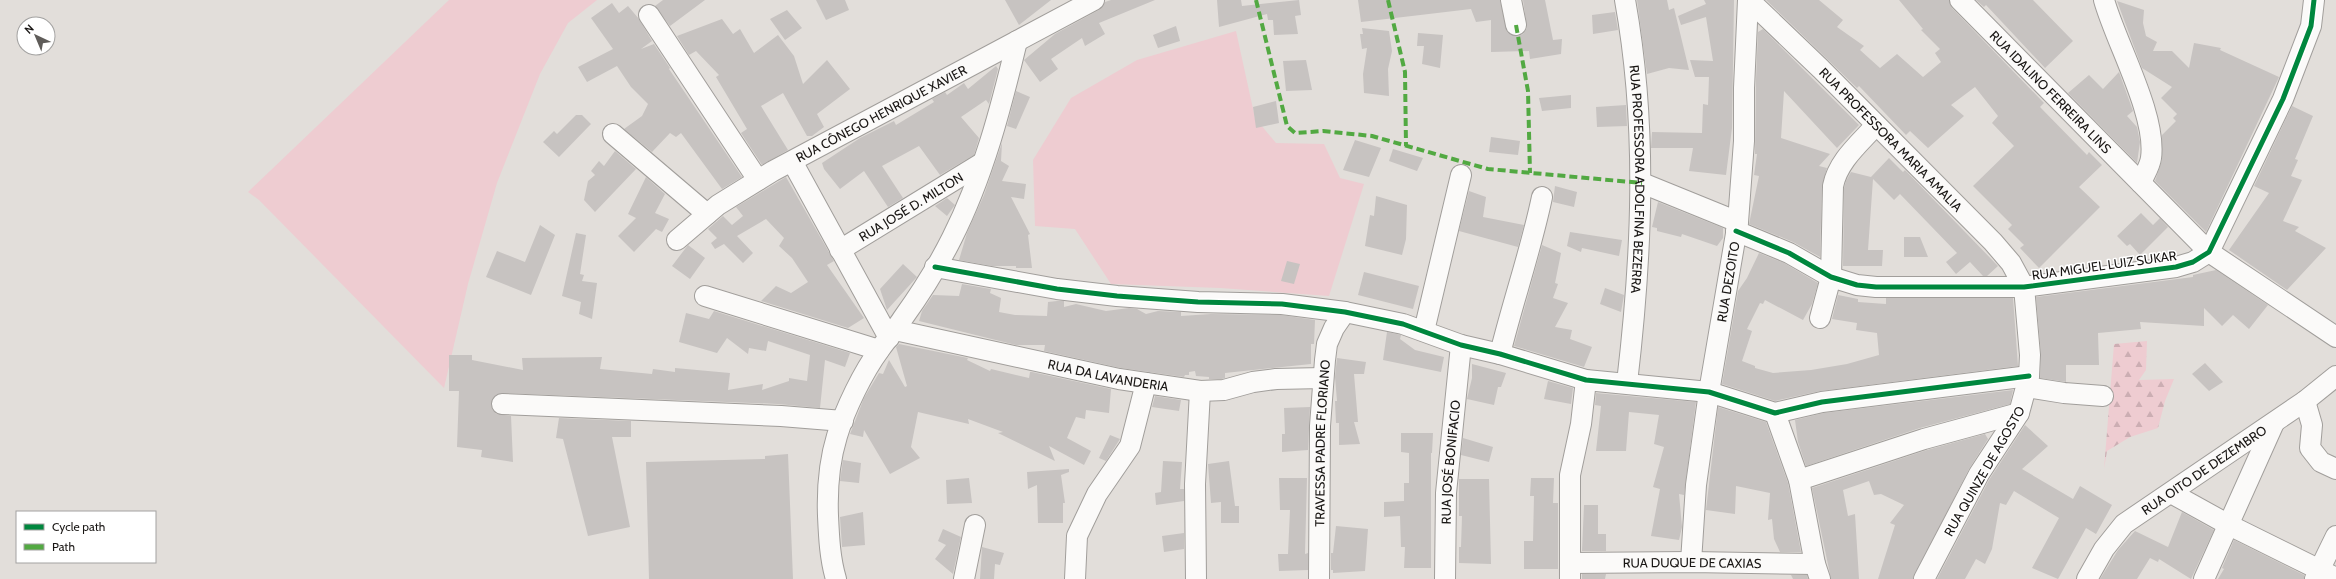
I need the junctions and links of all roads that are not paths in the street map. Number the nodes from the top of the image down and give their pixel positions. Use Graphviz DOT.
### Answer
graph roads {
  1 [pos="1094,0"];
  2 [pos="1511,0"];
  3 [pos="1625,0"];
  4 [pos="1748,0"];
  5 [pos="1960,0"];
  6 [pos="2104,0"];
  7 [pos="2314,0"];
  8 [pos="649,15"];
  9 [pos="1516,25"];
  10 [pos="1017,41"];
  11 [pos="1876,125"];
  12 [pos="613,134"];
  13 [pos="793,163"];
  14 [pos="982,163"];
  15 [pos="1461,175"];
  16 [pos="758,180"];
  17 [pos="1642,183"];
  18 [pos="2141,183"];
  19 [pos="1542,197"];
  20 [pos="708,214"];
  21 [pos="1737,226"];
  22 [pos="677,240"];
  23 [pos="840,250"];
  24 [pos="2209,252"];
  25 [pos="935,267"];
  26 [pos="1831,277"];
  27 [pos="2024,287"];
  28 [pos="704,296"];
  29 [pos="1345,312"];
  30 [pos="1820,318"];
  31 [pos="1424,331"];
  32 [pos="2336,337"];
  33 [pos="888,339"];
  34 [pos="1461,345"];
  35 [pos="1500,354"];
  36 [pos="2336,376"];
  37 [pos="1323,378"];
  38 [pos="1586,380"];
  39 [pos="2028,381"];
  40 [pos="1146,383"];
  41 [pos="1627,383"];
  42 [pos="1200,391"];
  43 [pos="1709,392"];
  44 [pos="2103,396"];
  45 [pos="2305,401"];
  46 [pos="502,404"];
  47 [pos="1775,413"];
  48 [pos="2019,413"];
  49 [pos="843,421"];
  50 [pos="2274,423"];
  51 [pos="2336,469"];
  52 [pos="1800,480"];
  53 [pos="2170,493"];
  54 [pos="975,525"];
  55 [pos="2229,525"];
  56 [pos="2336,536"];
  57 [pos="1690,562"];
  58 [pos="1570,571"];
  59 [pos="1817,571"];
  60 [pos="834,573"];
  61 [pos="2324,576"];
  62 [pos="964,579"];
  63 [pos="1074,579"];
  64 [pos="1196,579"];
  65 [pos="1319,579"];
  66 [pos="1446,579"];
  67 [pos="1924,579"];
  68 [pos="2087,579"];
  69 [pos="2204,579"];
  1 -- 10 [label="street, RUA CÔNEGO HENRIQUE XAVIER"];
  2 -- 9 [label="street"];
  3 -- 17 [label="street, RUA PROFESSORA ADOLFINA BEZERRA"];
  4 -- 11 [label="street, RUA PROFESSORA MARIA AMALIA"];
  4 -- 21 [label="street, RUA DEZOITO"];
  5 -- 18 [label="street, RUA IDALINO FERREIRA LINS"];
  6 -- 18 [label="street"];
  7 -- 24 [label="street"];
  8 -- 16 [label="street"];
  10 -- 13 [label="street, RUA CÔNEGO HENRIQUE XAVIER"];
  10 -- 14 [label="street"];
  11 -- 26 [label="street"];
  11 -- 27 [label="street, RUA PROFESSORA MARIA AMALIA"];
  12 -- 20 [label="street"];
  13 -- 16 [label="street, RUA CÔNEGO HENRIQUE XAVIER"];
  13 -- 23 [label="street"];
  14 -- 23 [label="street, RUA JOSÉ D. MILTON"];
  14 -- 25 [label="street"];
  15 -- 31 [label="street"];
  16 -- 20 [label="street, RUA CÔNEGO HENRIQUE XAVIER"];
  17 -- 21 [label="street, RUA MIGUEL LUIZ SUKAR"];
  17 -- 41 [label="street, RUA PROFESSORA ADOLFINA BEZERRA"];
  18 -- 24 [label="street, RUA IDALINO FERREIRA LINS"];
  19 -- 35 [label="street"];
  20 -- 22 [label="street, RUA CÔNEGO HENRIQUE XAVIER"];
  21 -- 26 [label="street, RUA MIGUEL LUIZ SUKAR"];
  21 -- 43 [label="street, RUA DEZOITO"];
  23 -- 33 [label="street"];
  24 -- 27 [label="street, RUA MIGUEL LUIZ SUKAR"];
  24 -- 32 [label="street, RUA IDALINO FERREIRA LINS"];
  25 -- 29 [label="street"];
  25 -- 33 [label="street"];
  26 -- 27 [label="street, RUA MIGUEL LUIZ SUKAR"];
  26 -- 30 [label="street"];
  27 -- 39 [label="street, RUA QUINZE DE AGOSTO"];
  28 -- 33 [label="street, RUA DA LAVANDERIA"];
  29 -- 31 [label="street"];
  29 -- 37 [label="street, TRAVESSA PADRE FLORIANO"];
  31 -- 34 [label="street"];
  33 -- 40 [label="street, RUA DA LAVANDERIA"];
  33 -- 49 [label="street"];
  34 -- 35 [label="street"];
  34 -- 66 [label="street, RUA JOSÉ BONIFACIO"];
  35 -- 38 [label="street"];
  36 -- 45 [label="street, RUA OITO DE DEZEMBRO"];
  37 -- 42 [label="street, RUA DA LAVANDERIA"];
  37 -- 65 [label="street, TRAVESSA PADRE FLORIANO"];
  38 -- 41 [label="street"];
  38 -- 58 [label="street, RUA DUQUE DE CAXIAS"];
  39 -- 44 [label="street"];
  39 -- 47 [label="street"];
  39 -- 48 [label="street, RUA QUINZE DE AGOSTO"];
  40 -- 42 [label="street, RUA DA LAVANDERIA"];
  40 -- 63 [label="street"];
  41 -- 43 [label="street"];
  42 -- 64 [label="street"];
  43 -- 47 [label="street"];
  43 -- 57 [label="street, RUA DEZOITO"];
  45 -- 50 [label="street, RUA OITO DE DEZEMBRO"];
  45 -- 51 [label="street"];
  46 -- 49 [label="street"];
  47 -- 52 [label="street"];
  48 -- 52 [label="street"];
  48 -- 67 [label="street, RUA QUINZE DE AGOSTO"];
  49 -- 60 [label="street"];
  50 -- 53 [label="street, RUA OITO DE DEZEMBRO"];
  50 -- 55 [label="street"];
  52 -- 59 [label="street"];
  53 -- 55 [label="street"];
  53 -- 68 [label="street, RUA OITO DE DEZEMBRO"];
  54 -- 62 [label="street"];
  55 -- 61 [label="street"];
  55 -- 69 [label="street"];
  56 -- 61 [label="street"];
  57 -- 58 [label="street, RUA DUQUE DE CAXIAS"];
  57 -- 59 [label="street, RUA DUQUE DE CAXIAS"];
}
